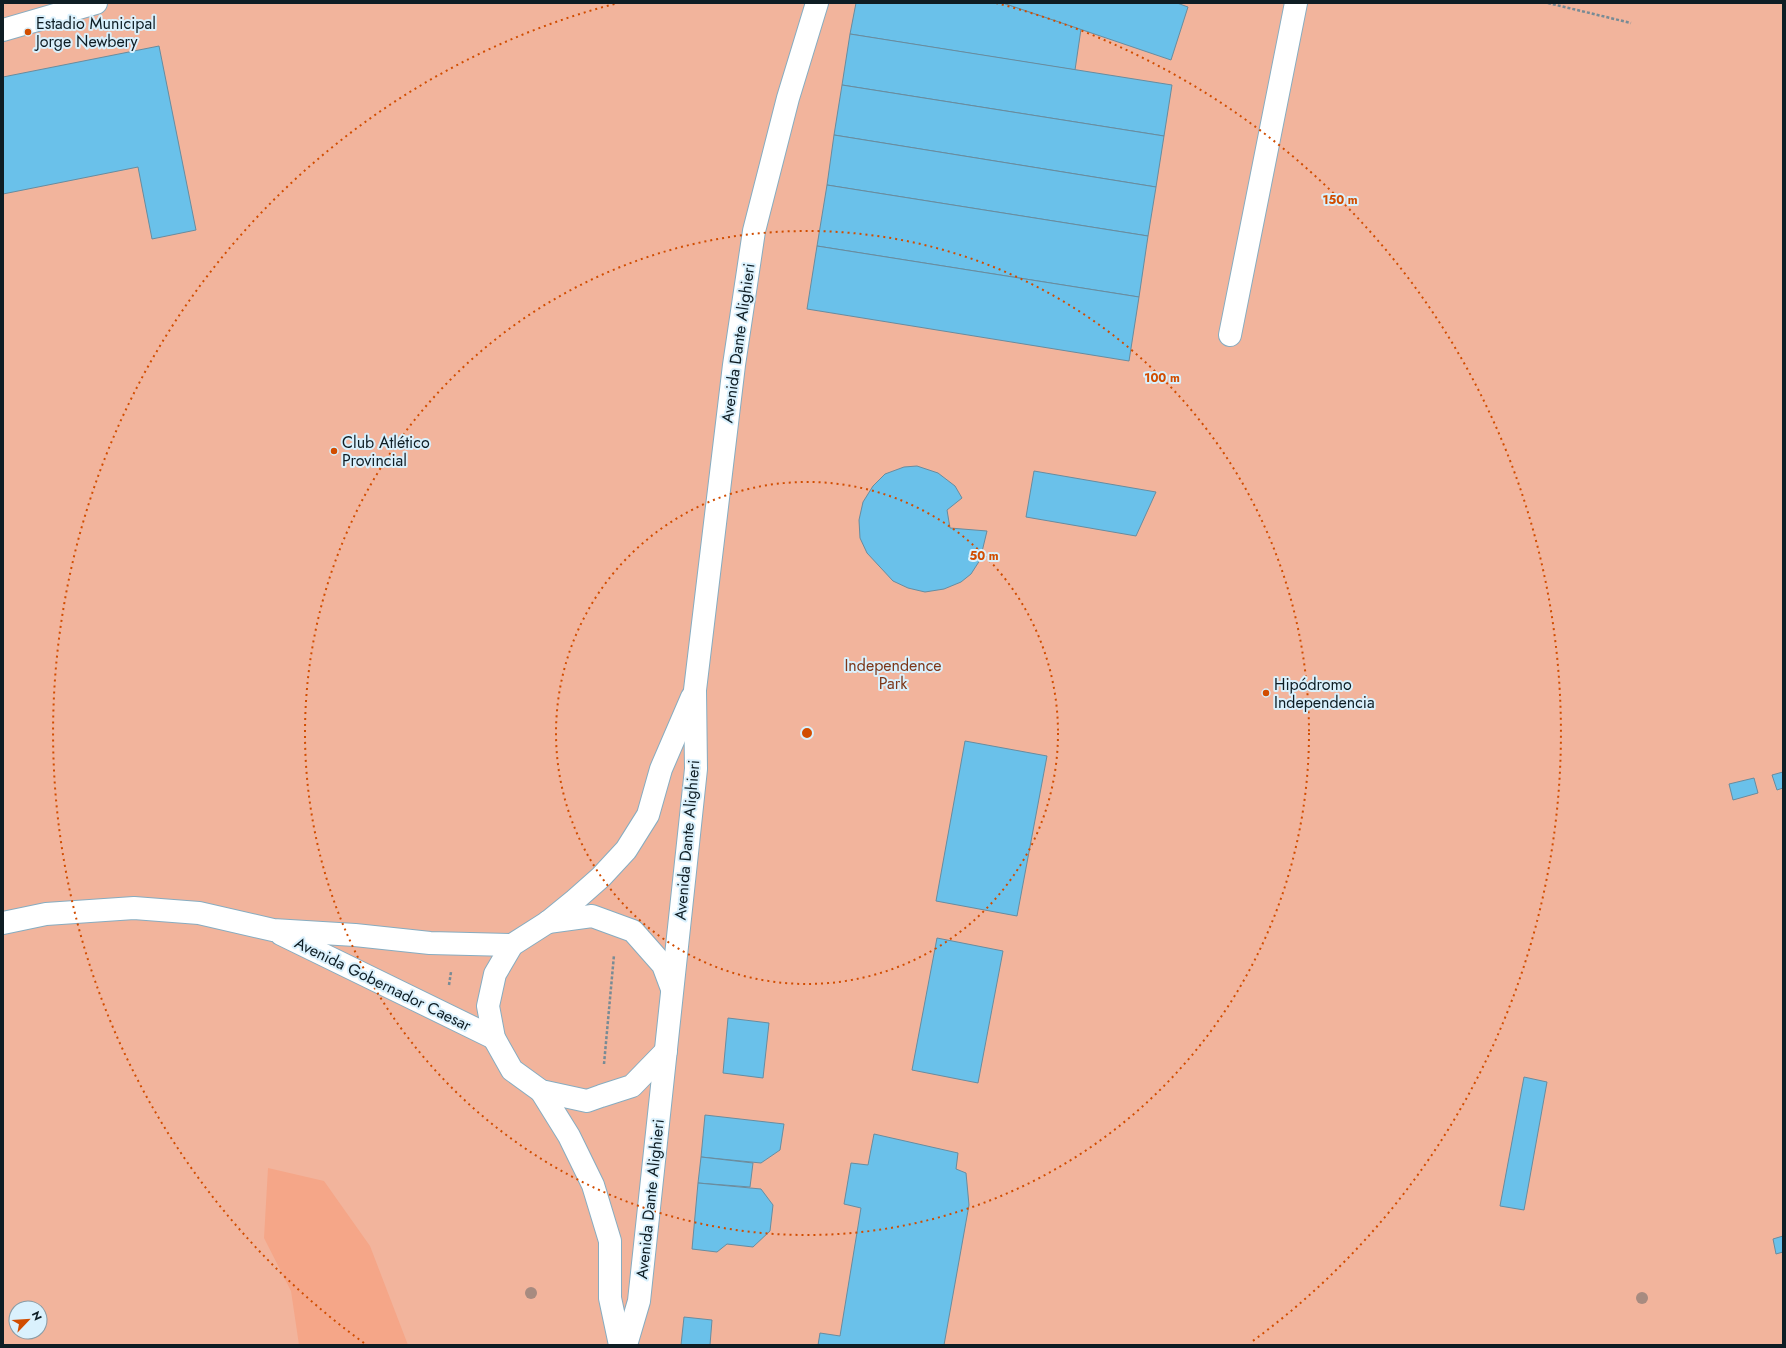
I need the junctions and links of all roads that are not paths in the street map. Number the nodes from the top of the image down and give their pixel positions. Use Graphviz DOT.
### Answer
graph roads {
  1 [pos="96,3"];
  2 [pos="817,3"];
  3 [pos="1296,3"];
  4 [pos="3,30"];
  5 [pos="1230,335"];
  6 [pos="695,690"];
  7 [pos="548,922"];
  8 [pos="3,923"];
  9 [pos="273,930"];
  10 [pos="512,945"];
  11 [pos="672,990"];
  12 [pos="494,1038"];
  13 [pos="666,1051"];
  14 [pos="541,1091"];
  15 [pos="620,1345"];
  16 [pos="626,1345"];
  1 -- 4 [label="street"];
  2 -- 6 [label="street, Avenida Dante Alighieri"];
  3 -- 5 [label="street"];
  6 -- 7 [label="street, Avenida Dante Alighieri"];
  6 -- 11 [label="street, Avenida Dante Alighieri"];
  7 -- 10 [label="street, Avenida Dante Alighieri"];
  7 -- 11 [label="street"];
  8 -- 9 [label="street, Avenida Gobernador Caesar"];
  9 -- 10 [label="street, Avenida Gobernador Caesar"];
  9 -- 12 [label="street, Avenida Gobernador Caesar"];
  10 -- 12 [label="street"];
  11 -- 13 [label="street, Avenida Dante Alighieri"];
  12 -- 14 [label="street"];
  13 -- 14 [label="street"];
  13 -- 16 [label="street, Avenida Dante Alighieri"];
  14 -- 15 [label="street, Avenida Dante Alighieri"];
}
